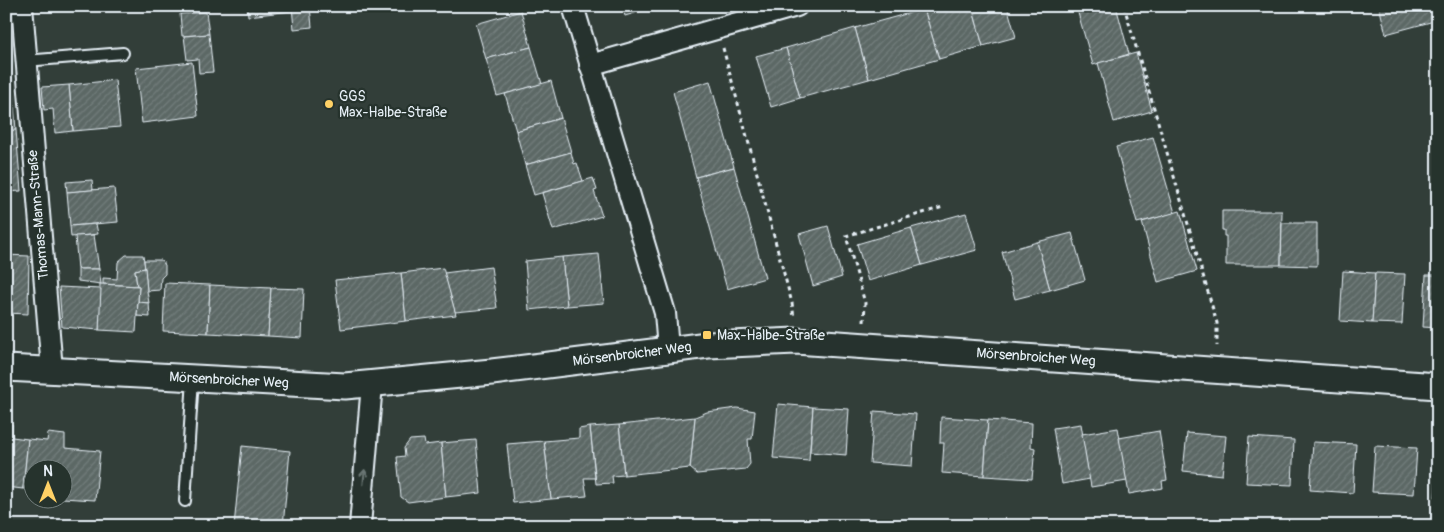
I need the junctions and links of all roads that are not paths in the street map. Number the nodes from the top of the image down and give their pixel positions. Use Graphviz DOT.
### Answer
graph roads {
  1 [pos="22,6"];
  2 [pos="573,6"];
  3 [pos="796,6"];
  4 [pos="123,53"];
  5 [pos="25,61"];
  6 [pos="590,65"];
  7 [pos="668,349"];
  8 [pos="6,368"];
  9 [pos="52,370"];
  10 [pos="192,379"];
  11 [pos="372,384"];
  12 [pos="1438,386"];
  13 [pos="185,501"];
  14 [pos="360,526"];
  1 -- 5 [label="street, Thomas-Mann-Straße"];
  2 -- 6 [label="street"];
  3 -- 6 [label="street"];
  4 -- 5 [label="lane"];
  5 -- 9 [label="street, Thomas-Mann-Straße"];
  6 -- 7 [label="street"];
  7 -- 11 [label="street, Mörsenbroicher Weg"];
  7 -- 12 [label="street, Mörsenbroicher Weg"];
  8 -- 9 [label="street, Mörsenbroicher Weg"];
  9 -- 10 [label="street, Mörsenbroicher Weg"];
  10 -- 11 [label="street, Mörsenbroicher Weg"];
  10 -- 13 [label="lane"];
  14 -- 11 [label="street, one-way"];
}
